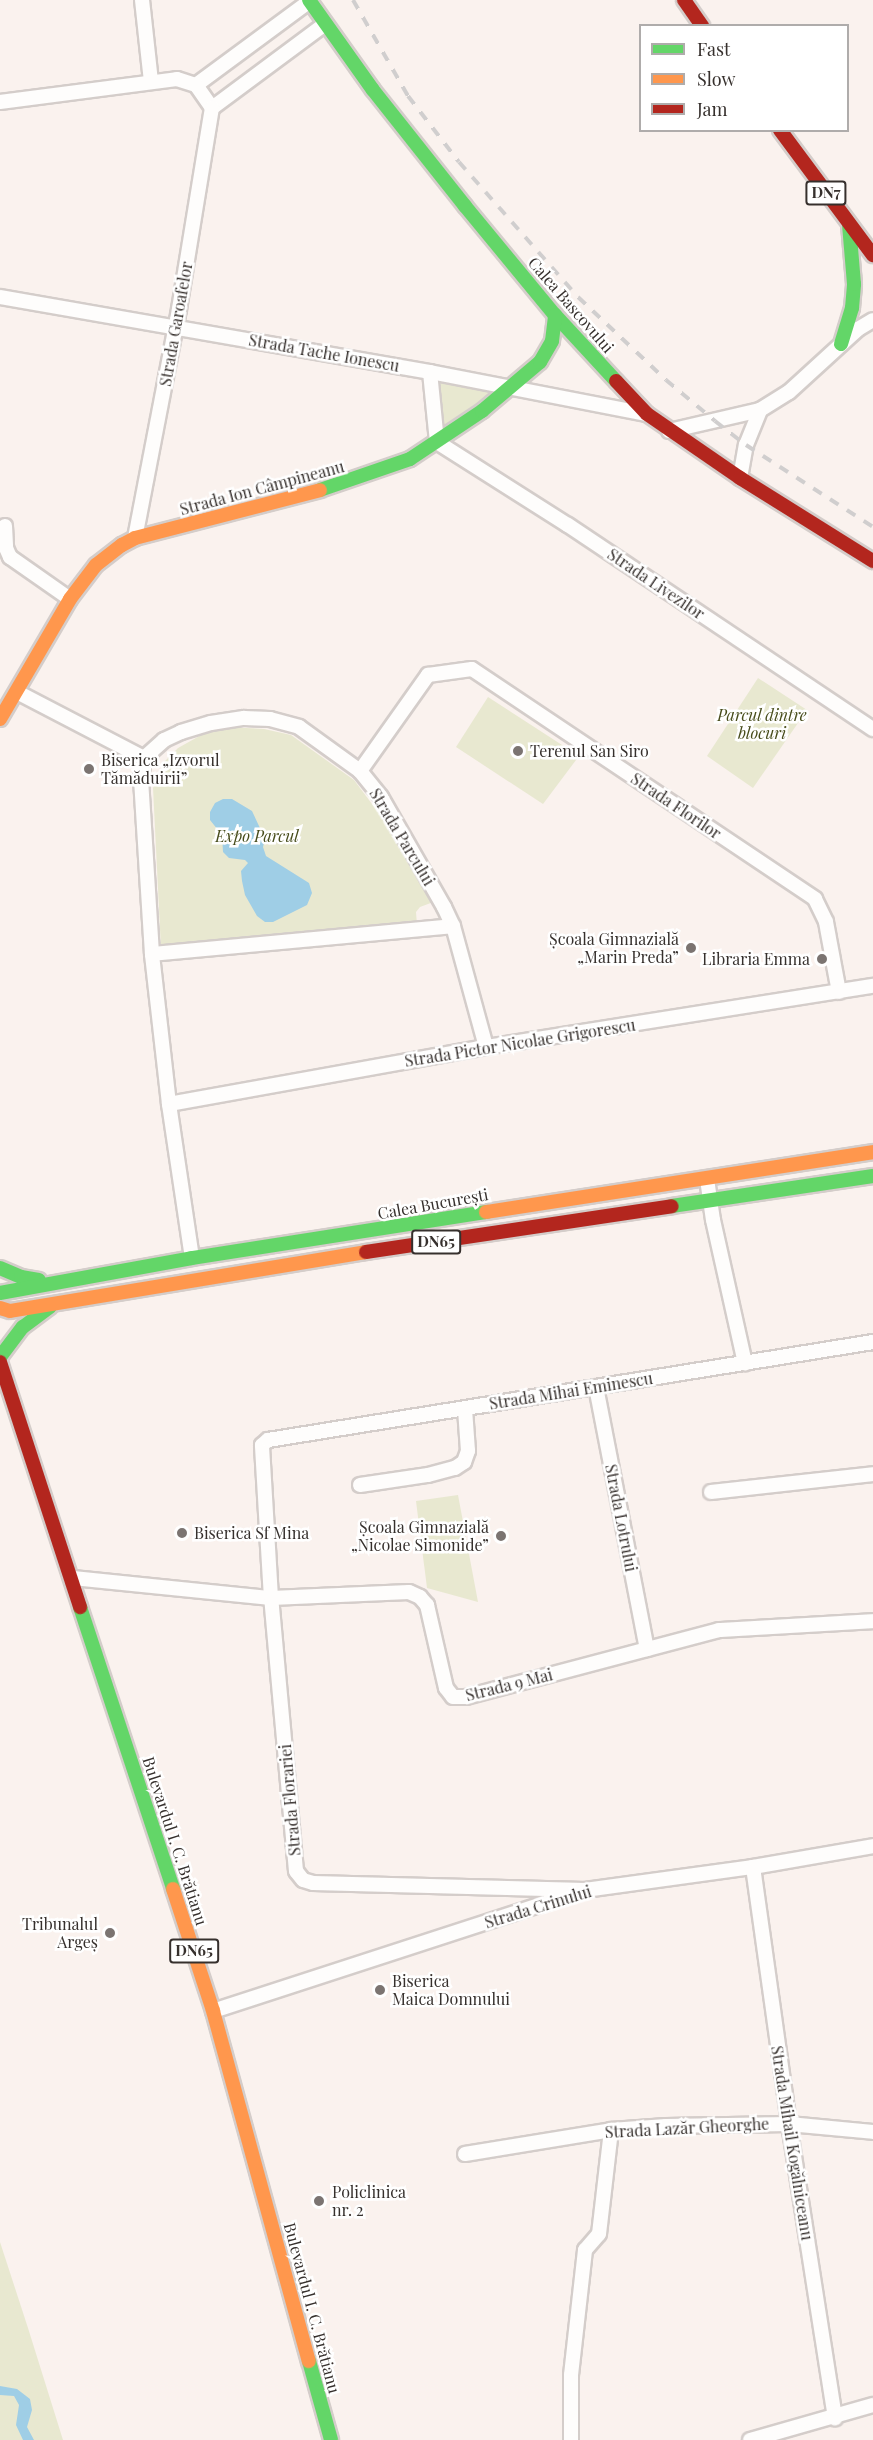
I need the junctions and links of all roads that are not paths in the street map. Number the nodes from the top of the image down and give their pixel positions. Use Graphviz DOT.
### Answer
graph roads {
  1 [pos="142,0"];
  2 [pos="310,0"];
  3 [pos="684,0"];
  4 [pos="325,24"];
  5 [pos="701,24"];
  6 [pos="151,82"];
  7 [pos="196,85"];
  8 [pos="0,102"];
  9 [pos="212,108"];
  10 [pos="781,132"];
  11 [pos="849,224"];
  12 [pos="873,255"];
  13 [pos="0,297"];
  14 [pos="555,315"];
  15 [pos="873,320"];
  16 [pos="176,328"];
  17 [pos="841,344"];
  18 [pos="430,372"];
  19 [pos="511,388"];
  20 [pos="760,410"];
  21 [pos="647,414"];
  22 [pos="669,431"];
  23 [pos="437,442"];
  24 [pos="740,478"];
  25 [pos="5,526"];
  26 [pos="135,538"];
  27 [pos="873,561"];
  28 [pos="70,598"];
  29 [pos="17,692"];
  30 [pos="0,719"];
  31 [pos="873,729"];
  32 [pos="144,758"];
  33 [pos="360,771"];
  34 [pos="453,926"];
  35 [pos="152,954"];
  36 [pos="873,986"];
  37 [pos="839,992"];
  38 [pos="486,1047"];
  39 [pos="169,1104"];
  40 [pos="873,1152"];
  41 [pos="873,1176"];
  42 [pos="706,1179"];
  43 [pos="710,1202"];
  44 [pos="192,1258"];
  45 [pos="0,1268"];
  46 [pos="51,1282"];
  47 [pos="0,1293"];
  48 [pos="58,1302"];
  49 [pos="0,1308"];
  50 [pos="873,1342"];
  51 [pos="0,1357"];
  52 [pos="0,1362"];
  53 [pos="745,1363"];
  54 [pos="596,1387"];
  55 [pos="465,1409"];
  56 [pos="268,1440"];
  57 [pos="873,1474"];
  58 [pos="360,1485"];
  59 [pos="711,1492"];
  60 [pos="73,1578"];
  61 [pos="271,1598"];
  62 [pos="873,1621"];
  63 [pos="647,1649"];
  64 [pos="873,1846"];
  65 [pos="753,1867"];
  66 [pos="585,1890"];
  67 [pos="213,2011"];
  68 [pos="789,2124"];
  69 [pos="611,2130"];
  70 [pos="873,2132"];
  71 [pos="465,2154"];
  72 [pos="873,2405"];
  73 [pos="835,2418"];
  74 [pos="331,2440"];
  75 [pos="571,2440"];
  76 [pos="750,2440"];
  1 -- 6 [label="street"];
  2 -- 4 [label="main road, Calea Bascovului"];
  2 -- 7 [label="street"];
  3 -- 5 [label="main road"];
  4 -- 9 [label="street"];
  4 -- 14 [label="main road, Calea Bascovului"];
  6 -- 7 [label="street"];
  6 -- 8 [label="street"];
  7 -- 9 [label="street"];
  9 -- 16 [label="street, Strada Garoafelor"];
  10 -- 11 [label="main road, DN7"];
  11 -- 12 [label="main road, DN7"];
  11 -- 17 [label="main road"];
  13 -- 16 [label="street, Strada Tache Ionescu"];
  14 -- 19 [label="main road, Strada Ion Câmpineanu"];
  14 -- 21 [label="main road, Calea Bascovului"];
  15 -- 17 [label="street"];
  16 -- 18 [label="street, Strada Tache Ionescu"];
  16 -- 26 [label="street, Strada Garoafelor"];
  17 -- 20 [label="street"];
  18 -- 19 [label="street, Strada Tache Ionescu"];
  18 -- 23 [label="street"];
  19 -- 21 [label="street, Strada Tache Ionescu"];
  19 -- 23 [label="main road, Strada Ion Câmpineanu"];
  20 -- 22 [label="street"];
  20 -- 24 [label="street"];
  21 -- 22 [label="main road, Calea Bascovului"];
  22 -- 24 [label="main road, Calea Bascovului"];
  23 -- 26 [label="main road, Strada Ion Câmpineanu"];
  23 -- 31 [label="street, Strada Livezilor"];
  24 -- 27 [label="main road, Calea Bascovului"];
  25 -- 28 [label="street"];
  26 -- 28 [label="main road, Strada Ion Câmpineanu"];
  28 -- 29 [label="main road, Strada Ion Câmpineanu"];
  29 -- 30 [label="main road, Strada Ion Câmpineanu"];
  29 -- 32 [label="street"];
  32 -- 33 [label="street, Strada Parcului"];
  32 -- 35 [label="street"];
  33 -- 34 [label="street, Strada Parcului"];
  33 -- 37 [label="street, Strada Florilor"];
  34 -- 35 [label="street"];
  34 -- 38 [label="street, Strada Parcului"];
  35 -- 39 [label="street"];
  36 -- 37 [label="street, Strada Pictor Nicolae Grigorescu"];
  37 -- 38 [label="street, Strada Pictor Nicolae Grigorescu"];
  38 -- 39 [label="street, Strada Pictor Nicolae Grigorescu"];
  39 -- 44 [label="street"];
  40 -- 42 [label="main road, Calea București / DN65"];
  41 -- 43 [label="main road, DN65"];
  42 -- 43 [label="street"];
  42 -- 44 [label="main road, Calea București / DN65"];
  43 -- 48 [label="main road, DN65"];
  43 -- 53 [label="street"];
  44 -- 46 [label="main road, Calea București / DN65"];
  45 -- 46 [label="main road"];
  46 -- 47 [label="main road, Calea București"];
  48 -- 49 [label="main road, DN65"];
  48 -- 51 [label="main road, DN65"];
  50 -- 53 [label="street, Strada Mihai Eminescu"];
  52 -- 60 [label="main road, Bulevardul I. C. Brătianu / DN65"];
  53 -- 54 [label="street, Strada Mihai Eminescu"];
  54 -- 55 [label="street, Strada Mihai Eminescu"];
  54 -- 63 [label="street, Strada Lotrului"];
  55 -- 56 [label="street, Strada Mihai Eminescu"];
  55 -- 58 [label="street"];
  56 -- 61 [label="street, Strada Florariei"];
  57 -- 59 [label="street"];
  60 -- 61 [label="street, Strada 9 Mai"];
  60 -- 67 [label="main road, Bulevardul I. C. Brătianu / DN65"];
  61 -- 63 [label="street, Strada 9 Mai"];
  61 -- 66 [label="street, Strada Florariei"];
  62 -- 63 [label="street, Strada 9 Mai"];
  64 -- 65 [label="street, Strada Crinului"];
  65 -- 66 [label="street, Strada Crinului"];
  65 -- 68 [label="street, Strada Mihail Kogălniceanu"];
  66 -- 67 [label="street, Strada Crinului"];
  67 -- 74 [label="main road, Bulevardul I. C. Brătianu / DN65"];
  68 -- 69 [label="street, Strada Lazăr Gheorghe"];
  68 -- 70 [label="street, Strada Lazăr Gheorghe"];
  68 -- 73 [label="street, Strada Mihail Kogălniceanu"];
  69 -- 71 [label="street, Strada Lazăr Gheorghe"];
  69 -- 75 [label="street"];
  72 -- 73 [label="street"];
  73 -- 76 [label="street"];
}
